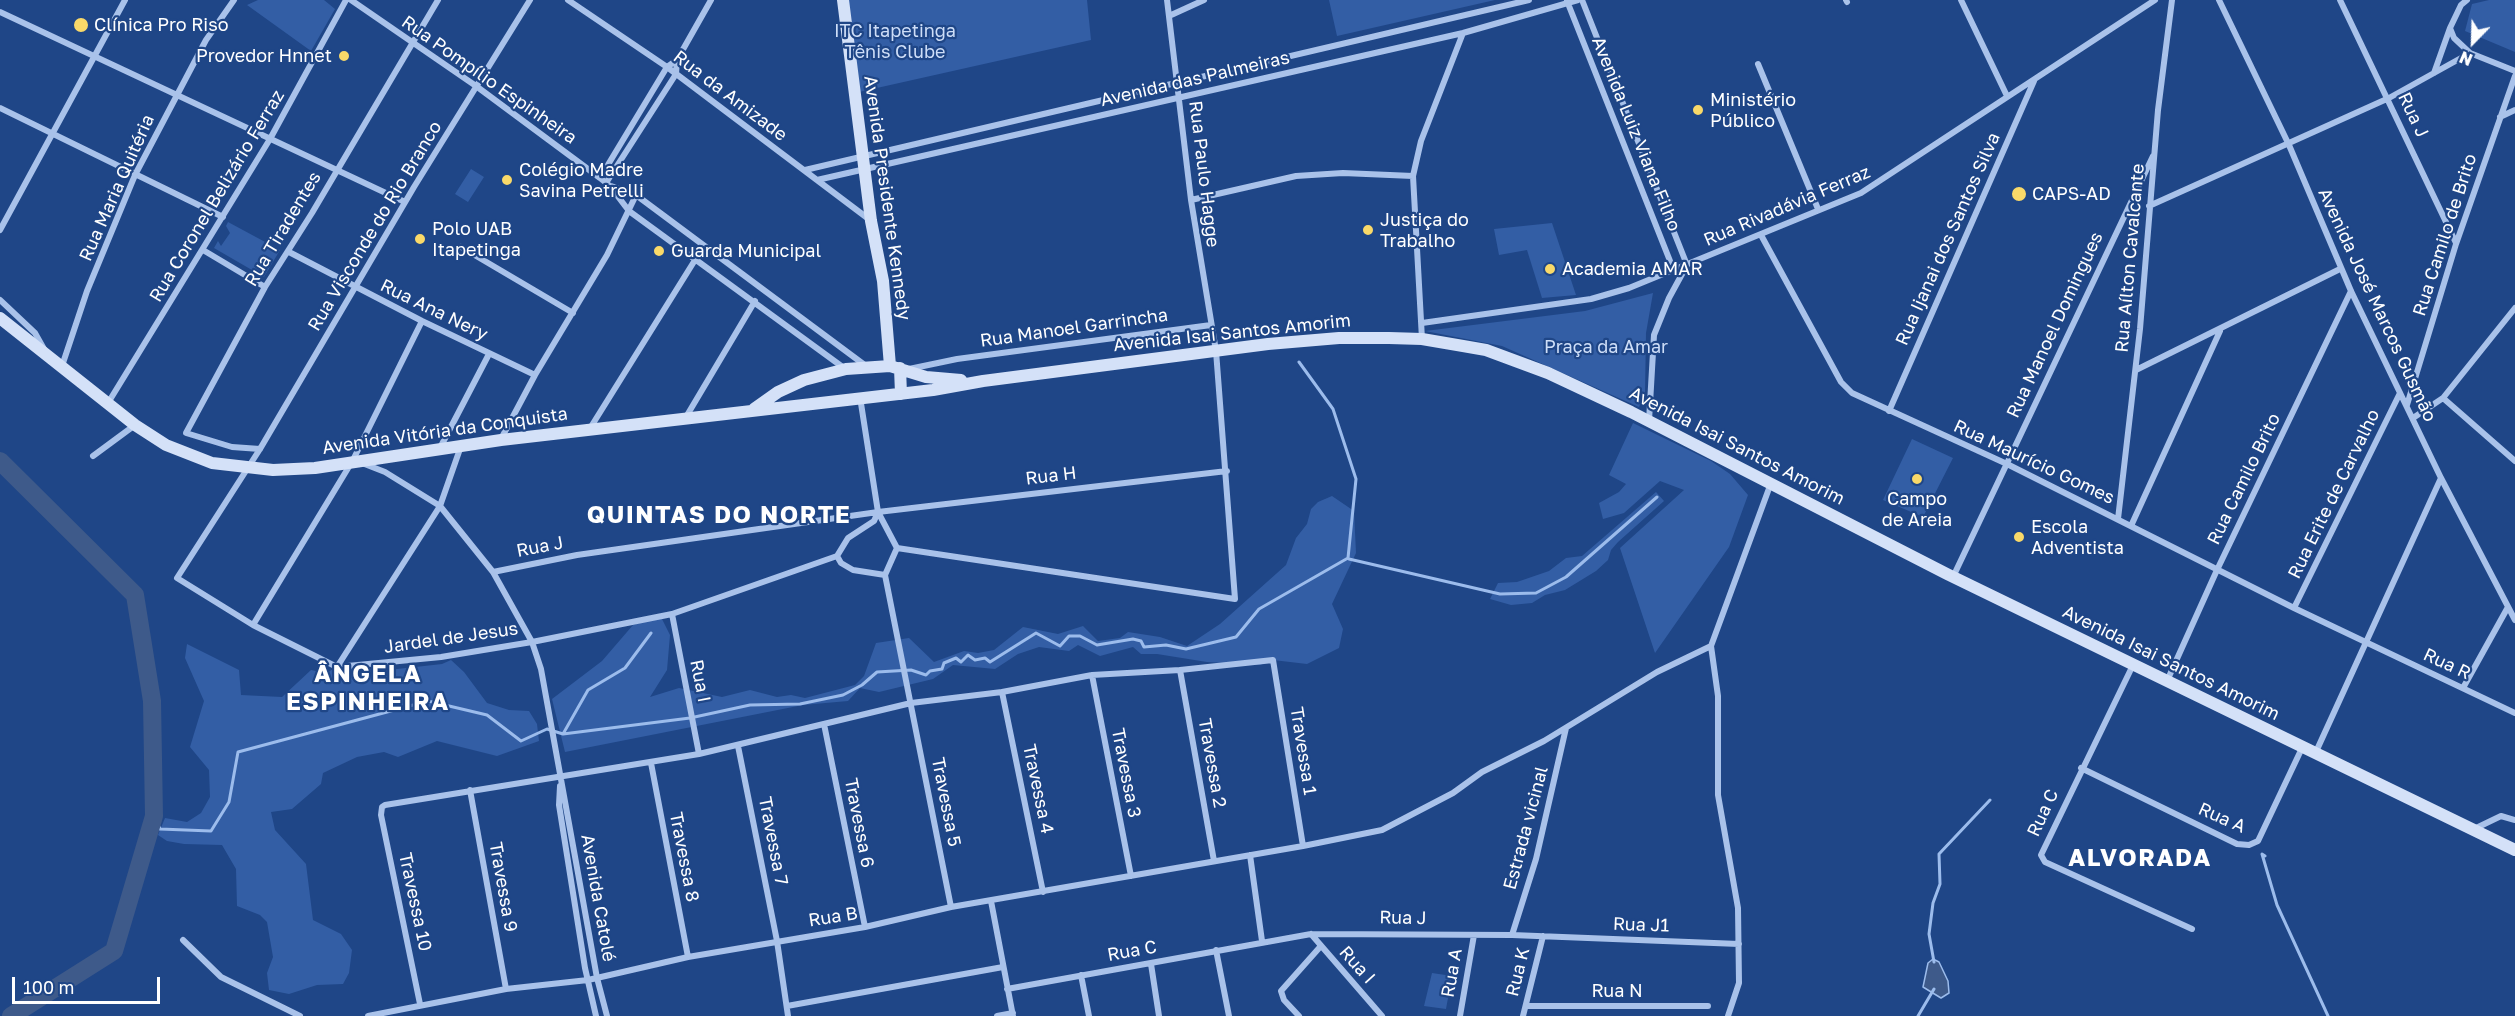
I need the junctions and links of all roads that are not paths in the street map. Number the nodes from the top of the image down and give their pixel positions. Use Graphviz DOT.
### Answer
graph roads {
  1 [pos="125,0"];
  2 [pos="234,0"];
  3 [pos="346,0"];
  4 [pos="351,0"];
  5 [pos="438,0"];
  6 [pos="530,0"];
  7 [pos="568,0"];
  8 [pos="711,0"];
  9 [pos="843,0"];
  10 [pos="1167,0"];
  11 [pos="1204,0"];
  12 [pos="1529,0"];
  13 [pos="1580,0"];
  14 [pos="1961,0"];
  15 [pos="2155,0"];
  16 [pos="2172,0"];
  17 [pos="2219,0"];
  18 [pos="2340,0"];
  19 [pos="2467,0"];
  20 [pos="1568,2"];
  21 [pos="0,12"];
  22 [pos="1170,16"];
  23 [pos="2450,28"];
  24 [pos="1463,33"];
  25 [pos="412,45"];
  26 [pos="2470,53"];
  27 [pos="93,57"];
  28 [pos="677,60"];
  29 [pos="1758,64"];
  30 [pos="667,67"];
  31 [pos="2515,71"];
  32 [pos="2434,73"];
  33 [pos="676,74"];
  34 [pos="2515,76"];
  35 [pos="2034,80"];
  36 [pos="1177,83"];
  37 [pos="476,86"];
  38 [pos="177,95"];
  39 [pos="2007,96"];
  40 [pos="1180,98"];
  41 [pos="2389,98"];
  42 [pos="0,108"];
  43 [pos="2515,110"];
  44 [pos="2500,117"];
  45 [pos="51,134"];
  46 [pos="270,140"];
  47 [pos="2289,145"];
  48 [pos="2154,153"];
  49 [pos="865,161"];
  50 [pos="805,170"];
  51 [pos="336,171"];
  52 [pos="135,175"];
  53 [pos="1413,176"];
  54 [pos="600,178"];
  55 [pos="818,180"];
  56 [pos="608,184"];
  57 [pos="636,195"];
  58 [pos="1191,200"];
  59 [pos="405,202"];
  60 [pos="2149,206"];
  61 [pos="1818,209"];
  62 [pos="629,211"];
  63 [pos="223,218"];
  64 [pos="871,221"];
  65 [pos="0,230"];
  66 [pos="1761,235"];
  67 [pos="2456,244"];
  68 [pos="461,247"];
  69 [pos="203,250"];
  70 [pos="289,252"];
  71 [pos="695,260"];
  72 [pos="1687,266"];
  73 [pos="2340,269"];
  74 [pos="1674,271"];
  75 [pos="1682,273"];
  76 [pos="265,287"];
  77 [pos="356,288"];
  78 [pos="2350,291"];
  79 [pos="0,300"];
  80 [pos="755,301"];
  81 [pos="2515,308"];
  82 [pos="573,313"];
  83 [pos="0,318"];
  84 [pos="422,321"];
  85 [pos="1422,324"];
  86 [pos="1211,325"];
  87 [pos="2220,330"];
  88 [pos="1422,339"];
  89 [pos="1216,351"];
  90 [pos="489,354"];
  91 [pos="46,355"];
  92 [pos="62,366"];
  93 [pos="867,366"];
  94 [pos="898,368"];
  95 [pos="846,369"];
  96 [pos="2136,370"];
  97 [pos="535,375"];
  98 [pos="983,381"];
  99 [pos="2400,393"];
  100 [pos="901,394"];
  101 [pos="882,396"];
  102 [pos="860,397"];
  103 [pos="2443,398"];
  104 [pos="108,404"];
  105 [pos="2407,405"];
  106 [pos="754,409"];
  107 [pos="1889,411"];
  108 [pos="685,418"];
  109 [pos="2413,418"];
  110 [pos="1649,422"];
  111 [pos="135,425"];
  112 [pos="589,430"];
  113 [pos="501,440"];
  114 [pos="461,445"];
  115 [pos="440,448"];
  116 [pos="260,449"];
  117 [pos="93,456"];
  118 [pos="353,460"];
  119 [pos="2515,461"];
  120 [pos="2007,464"];
  121 [pos="247,469"];
  122 [pos="1227,471"];
  123 [pos="2440,478"];
  124 [pos="1771,483"];
  125 [pos="440,506"];
  126 [pos="878,512"];
  127 [pos="2118,519"];
  128 [pos="2131,526"];
  129 [pos="897,548"];
  130 [pos="837,556"];
  131 [pos="2217,570"];
  132 [pos="493,572"];
  133 [pos="885,575"];
  134 [pos="1953,577"];
  135 [pos="2508,607"];
  136 [pos="2294,608"];
  137 [pos="672,614"];
  138 [pos="2515,620"];
  139 [pos="253,625"];
  140 [pos="532,642"];
  141 [pos="2366,642"];
  142 [pos="1711,646"];
  143 [pos="2134,664"];
  144 [pos="337,667"];
  145 [pos="1180,670"];
  146 [pos="1092,675"];
  147 [pos="2167,681"];
  148 [pos="2463,688"];
  149 [pos="1002,692"];
  150 [pos="911,704"];
  151 [pos="2515,713"];
  152 [pos="824,724"];
  153 [pos="1566,728"];
  154 [pos="738,746"];
  155 [pos="2302,748"];
  156 [pos="699,754"];
  157 [pos="2315,754"];
  158 [pos="651,763"];
  159 [pos="2081,768"];
  160 [pos="559,776"];
  161 [pos="561,785"];
  162 [pos="470,790"];
  163 [pos="2515,820"];
  164 [pos="2473,830"];
  165 [pos="1303,846"];
  166 [pos="2515,850"];
  167 [pos="1250,855"];
  168 [pos="1214,861"];
  169 [pos="1131,876"];
  170 [pos="1043,892"];
  171 [pos="991,901"];
  172 [pos="951,907"];
  173 [pos="864,927"];
  174 [pos="2192,929"];
  175 [pos="1311,934"];
  176 [pos="1474,935"];
  177 [pos="1512,935"];
  178 [pos="1543,936"];
  179 [pos="183,940"];
  180 [pos="777,941"];
  181 [pos="1262,941"];
  182 [pos="1738,944"];
  183 [pos="1320,947"];
  184 [pos="1216,951"];
  185 [pos="688,957"];
  186 [pos="1151,964"];
  187 [pos="1003,967"];
  188 [pos="1081,975"];
  189 [pos="597,978"];
  190 [pos="588,980"];
  191 [pos="1007,988"];
  192 [pos="506,989"];
  193 [pos="420,1004"];
  194 [pos="787,1006"];
  195 [pos="1526,1006"];
  196 [pos="1708,1006"];
  197 [pos="1013,1014"];
  198 [pos="300,1016"];
  199 [pos="368,1016"];
  200 [pos="596,1016"];
  201 [pos="607,1016"];
  202 [pos="788,1016"];
  203 [pos="997,1016"];
  204 [pos="1089,1016"];
  205 [pos="1160,1016"];
  206 [pos="1229,1016"];
  207 [pos="1299,1016"];
  208 [pos="1382,1016"];
  209 [pos="1460,1016"];
  210 [pos="1523,1016"];
  211 [pos="1728,1016"];
  1 -- 27 [label="street"];
  2 -- 38 [label="street, Rua Maria Quitéria"];
  3 -- 46 [label="street, Rua Coronel Belizário Ferraz"];
  4 -- 25 [label="street, Rua Pompílio Espinheira"];
  5 -- 25 [label="street, Rua Tiradentes"];
  6 -- 37 [label="street, Rua Visconde do Rio Branco"];
  7 -- 30 [label="street, Rua da Amizade"];
  8 -- 28 [label="street"];
  9 -- 49 [label="main road, Avenida Presidente Kennedy"];
  10 -- 22 [label="street, Rua Paulo Hagge"];
  11 -- 22 [label="street"];
  12 -- 36 [label="street, Avenida das Palmeiras"];
  13 -- 20 [label="street, Avenida das Palmeiras"];
  13 -- 72 [label="street, Avenida Luiz Viana Filho"];
  14 -- 39 [label="street"];
  15 -- 35 [label="street, Rua Rivadávia Ferraz"];
  16 -- 48 [label="street, Rua Aílton Cavalcante"];
  17 -- 47 [label="street, Avenida José Marcos Gusmão"];
  18 -- 41 [label="street, Rua J"];
  19 -- 23 [label="street"];
  20 -- 24 [label="street, Avenida das Palmeiras"];
  20 -- 74 [label="street, Avenida Luiz Viana Filho"];
  21 -- 27 [label="street"];
  22 -- 36 [label="street, Rua Paulo Hagge"];
  23 -- 26 [label="street"];
  23 -- 32 [label="street"];
  24 -- 40 [label="street, Avenida das Palmeiras"];
  24 -- 53 [label="street"];
  25 -- 37 [label="street, Rua Pompílio Espinheira"];
  25 -- 51 [label="street, Rua Tiradentes"];
  26 -- 31 [label="street"];
  26 -- 32 [label="street"];
  27 -- 38 [label="street"];
  27 -- 45 [label="street"];
  28 -- 30 [label="street"];
  28 -- 33 [label="street"];
  29 -- 61 [label="street"];
  30 -- 33 [label="street, Rua da Amizade"];
  30 -- 54 [label="street"];
  32 -- 41 [label="street"];
  33 -- 50 [label="street, Rua da Amizade"];
  33 -- 56 [label="street"];
  34 -- 44 [label="street, Rua Camilo de Brito"];
  35 -- 39 [label="street, Rua Rivadávia Ferraz"];
  35 -- 107 [label="street, Rua Ijanai dos Santos Silva"];
  36 -- 40 [label="street, Rua Paulo Hagge"];
  36 -- 49 [label="street, Avenida das Palmeiras"];
  37 -- 54 [label="street, Rua Pompílio Espinheira"];
  37 -- 59 [label="street, Rua Visconde do Rio Branco"];
  38 -- 46 [label="street"];
  38 -- 52 [label="street, Rua Maria Quitéria"];
  39 -- 61 [label="street, Rua Rivadávia Ferraz"];
  40 -- 49 [label="street, Avenida das Palmeiras"];
  40 -- 58 [label="street, Rua Paulo Hagge"];
  41 -- 47 [label="street"];
  41 -- 67 [label="street, Rua J"];
  42 -- 45 [label="street"];
  43 -- 44 [label="street"];
  44 -- 67 [label="street, Rua Camilo de Brito"];
  45 -- 52 [label="street"];
  45 -- 65 [label="street"];
  46 -- 51 [label="street"];
  46 -- 63 [label="street, Rua Coronel Belizário Ferraz"];
  47 -- 60 [label="street"];
  47 -- 73 [label="street, Avenida José Marcos Gusmão"];
  48 -- 60 [label="street, Rua Aílton Cavalcante"];
  48 -- 120 [label="street, Rua Manoel Domingues"];
  49 -- 50 [label="street, Avenida das Palmeiras"];
  49 -- 55 [label="street, Avenida das Palmeiras"];
  49 -- 64 [label="main road, Avenida Presidente Kennedy"];
  50 -- 55 [label="street, Rua da Amizade"];
  51 -- 59 [label="street"];
  51 -- 70 [label="street, Rua Tiradentes"];
  52 -- 63 [label="street"];
  52 -- 92 [label="street, Rua Maria Quitéria"];
  53 -- 58 [label="street"];
  53 -- 85 [label="street"];
  54 -- 56 [label="street, Rua Pompílio Espinheira"];
  55 -- 64 [label="street, Rua da Amizade"];
  56 -- 57 [label="street, Rua Pompílio Espinheira"];
  56 -- 62 [label="street, Rua Pompílio Espinheira"];
  57 -- 62 [label="street"];
  57 -- 93 [label="street, Rua Pompílio Espinheira"];
  58 -- 86 [label="street, Rua Paulo Hagge"];
  59 -- 77 [label="street, Rua Visconde do Rio Branco"];
  60 -- 96 [label="street, Rua Aílton Cavalcante"];
  61 -- 66 [label="street, Rua Rivadávia Ferraz"];
  62 -- 71 [label="street, Rua Pompílio Espinheira"];
  62 -- 82 [label="street"];
  63 -- 69 [label="street, Rua Coronel Belizário Ferraz"];
  64 -- 94 [label="main road, Avenida Presidente Kennedy"];
  66 -- 72 [label="street, Rua Rivadávia Ferraz"];
  66 -- 107 [label="street, Rua Maurício Gomes"];
  67 -- 105 [label="street, Rua Camilo de Brito"];
  68 -- 82 [label="street"];
  69 -- 76 [label="street"];
  69 -- 104 [label="street, Rua Coronel Belizário Ferraz"];
  70 -- 76 [label="street, Rua Tiradentes"];
  70 -- 77 [label="street, Rua Ana Nery"];
  71 -- 80 [label="street, Rua Pompílio Espinheira"];
  71 -- 112 [label="street"];
  72 -- 74 [label="street, Rua Rivadávia Ferraz"];
  72 -- 75 [label="street"];
  73 -- 78 [label="street, Avenida José Marcos Gusmão"];
  73 -- 87 [label="street"];
  74 -- 75 [label="street"];
  74 -- 85 [label="street, Rua Rivadávia Ferraz"];
  75 -- 110 [label="street"];
  76 -- 116 [label="street, Rua Tiradentes"];
  77 -- 84 [label="street, Rua Ana Nery"];
  77 -- 116 [label="street, Rua Visconde do Rio Branco"];
  78 -- 99 [label="street, Avenida José Marcos Gusmão"];
  78 -- 131 [label="street, Rua Camilo Brito"];
  79 -- 91 [label="street, Avenida Vitória da Conquista"];
  80 -- 95 [label="street, Rua Pompílio Espinheira"];
  80 -- 108 [label="street"];
  81 -- 103 [label="street"];
  82 -- 97 [label="street"];
  83 -- 91 [label="main road, Avenida Vitória da Conquista"];
  84 -- 90 [label="street, Rua Ana Nery"];
  84 -- 118 [label="street"];
  85 -- 88 [label="street"];
  86 -- 89 [label="street, Rua Paulo Hagge"];
  86 -- 94 [label="street, Rua Manoel Garrincha"];
  87 -- 96 [label="street"];
  87 -- 128 [label="street"];
  88 -- 89 [label="main road, Avenida Isai Santos Amorim"];
  88 -- 110 [label="main road, Avenida Isai Santos Amorim"];
  89 -- 98 [label="main road, Avenida Isai Santos Amorim"];
  89 -- 122 [label="street"];
  90 -- 97 [label="street, Rua Ana Nery"];
  90 -- 115 [label="street"];
  91 -- 92 [label="main road, Avenida Vitória da Conquista"];
  92 -- 104 [label="main road, Avenida Vitória da Conquista"];
  93 -- 94 [label="main road"];
  93 -- 95 [label="main road"];
  94 -- 98 [label="main road"];
  94 -- 100 [label="main road, Avenida Presidente Kennedy"];
  95 -- 106 [label="main road"];
  96 -- 127 [label="street, Rua Aílton Cavalcante"];
  97 -- 113 [label="street"];
  98 -- 100 [label="main road, Avenida Isai Santos Amorim"];
  99 -- 105 [label="street, Avenida José Marcos Gusmão"];
  99 -- 136 [label="street, Rua Erite de Carvalho"];
  100 -- 101 [label="main road, Avenida Isai Santos Amorim"];
  101 -- 102 [label="main road, Avenida Vitória da Conquista"];
  102 -- 106 [label="main road, Avenida Vitória da Conquista"];
  102 -- 126 [label="street"];
  103 -- 109 [label="street"];
  103 -- 119 [label="street"];
  104 -- 111 [label="main road, Avenida Vitória da Conquista"];
  105 -- 109 [label="street, Avenida José Marcos Gusmão"];
  106 -- 108 [label="main road, Avenida Vitória da Conquista"];
  107 -- 120 [label="street, Rua Maurício Gomes"];
  108 -- 112 [label="main road, Avenida Vitória da Conquista"];
  109 -- 123 [label="street, Avenida José Marcos Gusmão"];
  110 -- 124 [label="main road, Avenida Isai Santos Amorim"];
  111 -- 117 [label="street"];
  111 -- 121 [label="main road, Avenida Vitória da Conquista"];
  112 -- 113 [label="main road, Avenida Vitória da Conquista"];
  113 -- 114 [label="main road, Avenida Vitória da Conquista"];
  114 -- 115 [label="main road, Avenida Vitória da Conquista"];
  114 -- 125 [label="street"];
  115 -- 118 [label="main road, Avenida Vitória da Conquista"];
  116 -- 121 [label="street, Rua Visconde do Rio Branco"];
  118 -- 121 [label="main road, Avenida Vitória da Conquista"];
  118 -- 125 [label="street, Avenida Catolé"];
  118 -- 139 [label="street"];
  120 -- 127 [label="street, Rua Maurício Gomes"];
  120 -- 134 [label="street, Rua Manoel Domingues"];
  121 -- 139 [label="street, Rua Visconde do Rio Branco"];
  122 -- 126 [label="street, Rua H"];
  122 -- 129 [label="street"];
  123 -- 135 [label="street, Avenida José Marcos Gusmão"];
  123 -- 141 [label="street"];
  124 -- 134 [label="main road, Avenida Isai Santos Amorim"];
  124 -- 142 [label="street"];
  125 -- 132 [label="street, Avenida Catolé"];
  125 -- 144 [label="street"];
  126 -- 129 [label="street"];
  126 -- 130 [label="street"];
  126 -- 132 [label="street, Rua J"];
  127 -- 128 [label="street, Rua Maurício Gomes"];
  128 -- 131 [label="street, Rua Maurício Gomes"];
  129 -- 133 [label="street"];
  130 -- 133 [label="street"];
  130 -- 137 [label="street, Jardel de Jesus"];
  131 -- 136 [label="street, Rua Maurício Gomes"];
  131 -- 147 [label="street, Rua Camilo Brito"];
  132 -- 140 [label="street, Avenida Catolé"];
  133 -- 150 [label="street, Travessa 5"];
  134 -- 143 [label="main road, Avenida Isai Santos Amorim"];
  135 -- 138 [label="street, Avenida José Marcos Gusmão"];
  135 -- 148 [label="street"];
  136 -- 141 [label="street, Rua Maurício Gomes"];
  137 -- 140 [label="street, Jardel de Jesus"];
  137 -- 156 [label="street, Rua I"];
  139 -- 144 [label="street"];
  140 -- 144 [label="street, Jardel de Jesus"];
  140 -- 160 [label="street, Avenida Catolé"];
  141 -- 148 [label="street, Rua R"];
  141 -- 157 [label="street"];
  142 -- 153 [label="street, Rua B"];
  142 -- 182 [label="street"];
  143 -- 147 [label="main road, Avenida Isai Santos Amorim"];
  143 -- 159 [label="street, Rua C"];
  145 -- 146 [label="street"];
  145 -- 165 [label="street, Travessa 1"];
  145 -- 168 [label="street, Travessa 2"];
  146 -- 149 [label="street"];
  146 -- 169 [label="street, Travessa 3"];
  147 -- 155 [label="main road, Avenida Isai Santos Amorim"];
  148 -- 151 [label="street, Rua R"];
  149 -- 150 [label="street"];
  149 -- 170 [label="street, Travessa 4"];
  150 -- 152 [label="street"];
  150 -- 172 [label="street, Travessa 5"];
  152 -- 154 [label="street"];
  152 -- 173 [label="street, Travessa 6"];
  153 -- 165 [label="street, Rua B"];
  153 -- 177 [label="street, Estrada vicinal"];
  154 -- 156 [label="street"];
  154 -- 180 [label="street, Travessa 7"];
  155 -- 157 [label="main road, Avenida Isai Santos Amorim"];
  155 -- 159 [label="street, Rua A"];
  156 -- 158 [label="street"];
  157 -- 164 [label="main road, Avenida Isai Santos Amorim"];
  158 -- 160 [label="street"];
  158 -- 185 [label="street, Travessa 8"];
  159 -- 174 [label="street, Rua C"];
  160 -- 161 [label="street, Avenida Catolé"];
  160 -- 162 [label="street"];
  161 -- 189 [label="street, Avenida Catolé"];
  161 -- 190 [label="street, Avenida Catolé"];
  162 -- 192 [label="street, Travessa 9"];
  162 -- 193 [label="street, Travessa 10"];
  163 -- 164 [label="street"];
  164 -- 166 [label="main road, Avenida Isai Santos Amorim"];
  165 -- 167 [label="street, Rua B"];
  167 -- 168 [label="street, Rua B"];
  167 -- 181 [label="street"];
  168 -- 169 [label="street, Rua B"];
  169 -- 170 [label="street, Rua B"];
  170 -- 171 [label="street, Rua B"];
  171 -- 172 [label="street, Rua B"];
  171 -- 187 [label="street"];
  172 -- 173 [label="street, Rua B"];
  173 -- 180 [label="street, Rua B"];
  175 -- 176 [label="street, Rua J"];
  175 -- 181 [label="street, Rua J"];
  175 -- 183 [label="street, Rua I"];
  176 -- 177 [label="street, Rua J"];
  176 -- 209 [label="street, Rua A"];
  177 -- 178 [label="street, Rua J"];
  178 -- 182 [label="street, Rua J1"];
  178 -- 195 [label="street, Rua K"];
  179 -- 198 [label="street"];
  180 -- 185 [label="street, Rua B"];
  180 -- 194 [label="street, Travessa 7"];
  181 -- 184 [label="street, Rua C"];
  182 -- 211 [label="street"];
  183 -- 207 [label="street"];
  183 -- 208 [label="street, Rua I"];
  184 -- 186 [label="street, Rua C"];
  184 -- 206 [label="street"];
  185 -- 189 [label="street, Rua B"];
  186 -- 188 [label="street, Rua C"];
  186 -- 205 [label="street"];
  187 -- 191 [label="street"];
  187 -- 194 [label="street"];
  188 -- 191 [label="street, Rua C"];
  188 -- 204 [label="street"];
  189 -- 190 [label="street, Rua B"];
  189 -- 201 [label="street, Avenida Catolé"];
  190 -- 192 [label="street, Rua B"];
  190 -- 200 [label="street, Avenida Catolé"];
  191 -- 197 [label="street"];
  192 -- 193 [label="street, Rua B"];
  193 -- 199 [label="street, Rua B"];
  194 -- 202 [label="street, Travessa 7"];
  195 -- 196 [label="street, Rua N"];
  195 -- 210 [label="street, Rua K"];
  197 -- 203 [label="street"];
}
